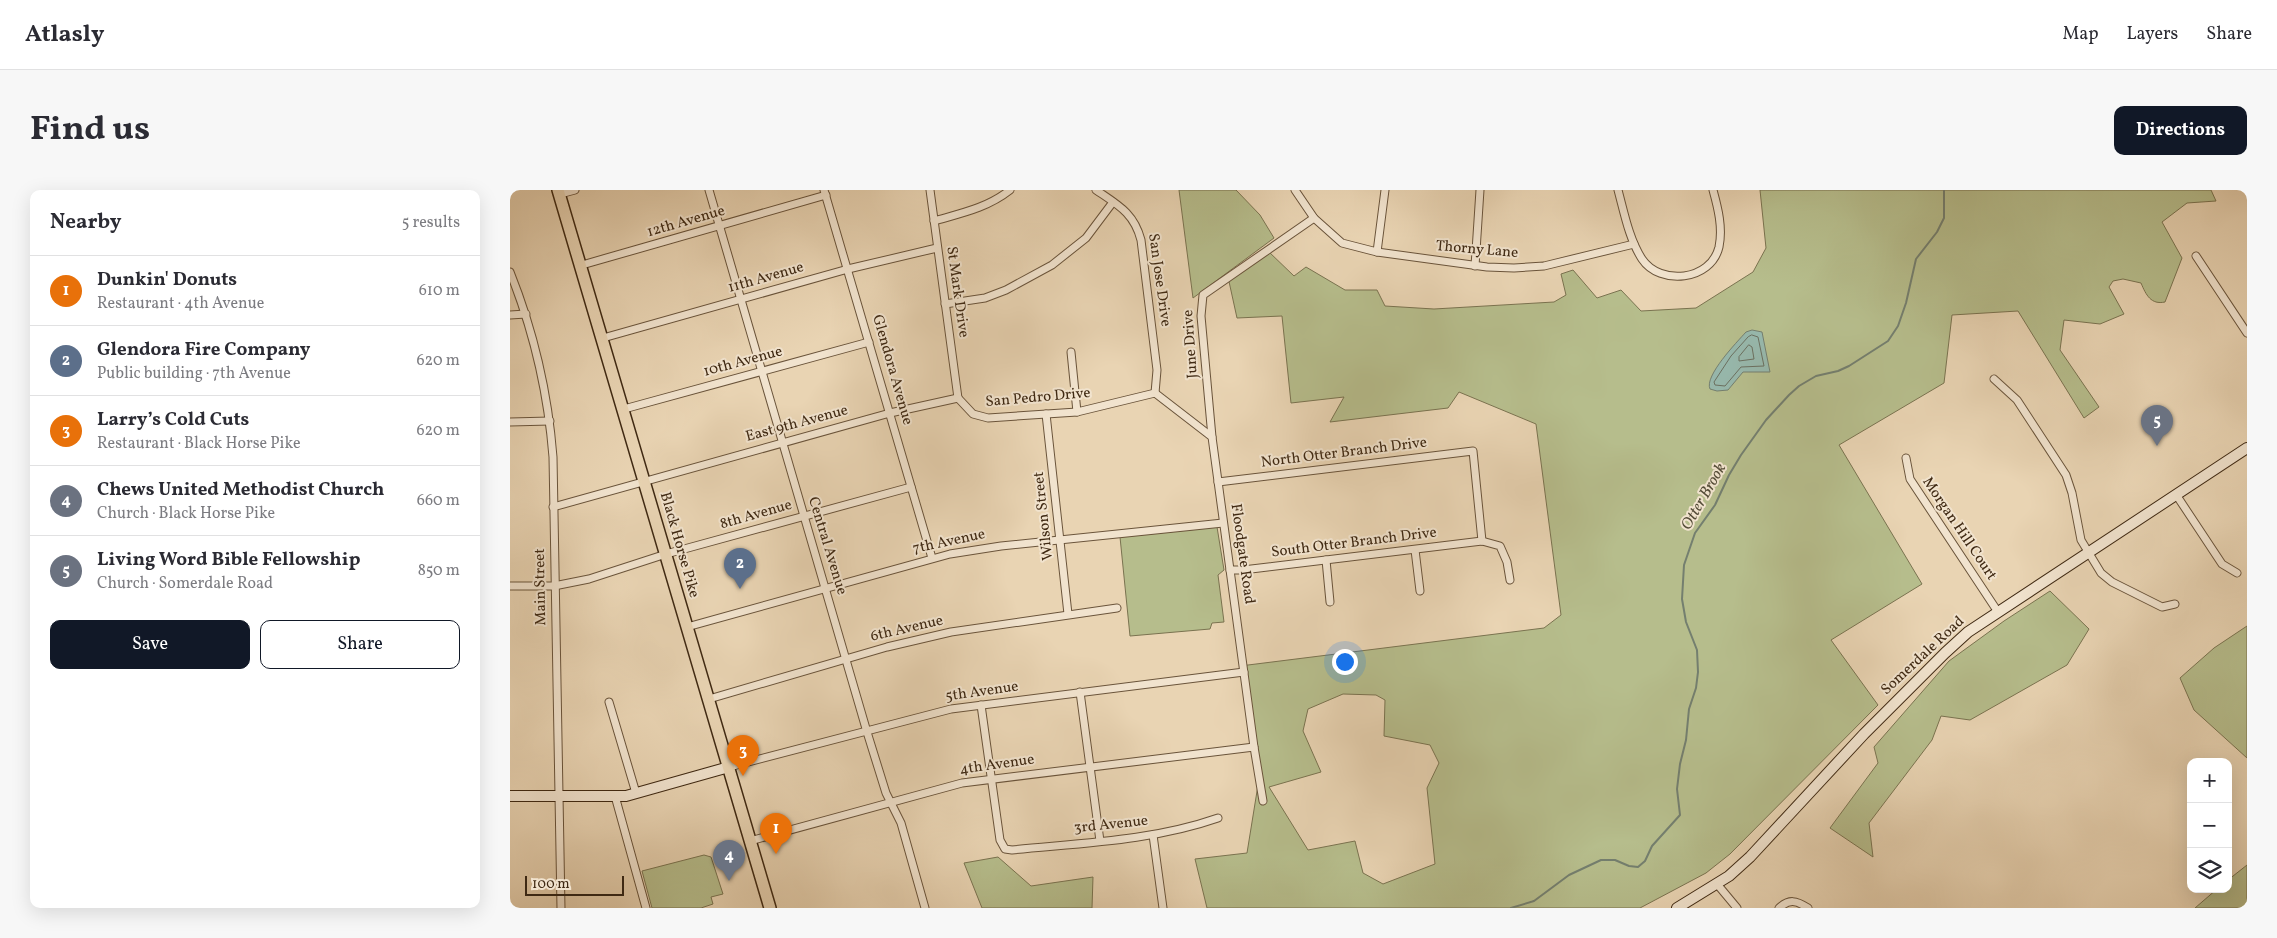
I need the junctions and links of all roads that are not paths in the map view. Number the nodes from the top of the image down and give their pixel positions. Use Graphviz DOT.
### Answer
graph roads {
  1 [pos="575,190"];
  2 [pos="709,190"];
  3 [pos="930,190"];
  4 [pos="1010,190"];
  5 [pos="1096,190"];
  6 [pos="1295,190"];
  7 [pos="1385,190"];
  8 [pos="1480,190"];
  9 [pos="1618,190"];
  10 [pos="1713,190"];
  11 [pos="559,192"];
  12 [pos="825,193"];
  13 [pos="1113,202"];
  14 [pos="1314,218"];
  15 [pos="934,220"];
  16 [pos="720,227"];
  17 [pos="1634,244"];
  18 [pos="937,248"];
  19 [pos="1377,252"];
  20 [pos="2196,256"];
  21 [pos="582,265"];
  22 [pos="1475,266"];
  23 [pos="848,269"];
  24 [pos="510,272"];
  25 [pos="741,299"];
  26 [pos="945,304"];
  27 [pos="526,314"];
  28 [pos="510,315"];
  29 [pos="2247,333"];
  30 [pos="604,338"];
  31 [pos="869,342"];
  32 [pos="1071,352"];
  33 [pos="762,371"];
  34 [pos="1994,379"];
  35 [pos="1155,393"];
  36 [pos="958,398"];
  37 [pos="624,409"];
  38 [pos="1077,412"];
  39 [pos="890,413"];
  40 [pos="1046,414"];
  41 [pos="550,421"];
  42 [pos="510,422"];
  43 [pos="1212,437"];
  44 [pos="782,442"];
  45 [pos="2247,448"];
  46 [pos="1906,458"];
  47 [pos="645,481"];
  48 [pos="1218,482"];
  49 [pos="911,488"];
  50 [pos="2177,496"];
  51 [pos="553,507"];
  52 [pos="803,516"];
  53 [pos="1223,523"];
  54 [pos="1061,541"];
  55 [pos="1482,541"];
  56 [pos="1415,550"];
  57 [pos="2089,553"];
  58 [pos="666,554"];
  59 [pos="932,558"];
  60 [pos="1326,560"];
  61 [pos="1230,570"];
  62 [pos="2237,573"];
  63 [pos="1510,580"];
  64 [pos="510,586"];
  65 [pos="554,586"];
  66 [pos="825,588"];
  67 [pos="1420,591"];
  68 [pos="1330,602"];
  69 [pos="2175,604"];
  70 [pos="1117,608"];
  71 [pos="1998,612"];
  72 [pos="1068,614"];
  73 [pos="687,627"];
  74 [pos="846,658"];
  75 [pos="1244,672"];
  76 [pos="1080,692"];
  77 [pos="708,699"];
  78 [pos="609,702"];
  79 [pos="982,705"];
  80 [pos="867,732"];
  81 [pos="1254,747"];
  82 [pos="729,767"];
  83 [pos="1090,767"];
  84 [pos="991,778"];
  85 [pos="636,793"];
  86 [pos="510,796"];
  87 [pos="615,796"];
  88 [pos="559,797"];
  89 [pos="1263,801"];
  90 [pos="890,802"];
  91 [pos="1218,818"];
  92 [pos="1153,835"];
  93 [pos="750,841"];
  94 [pos="1100,841"];
  95 [pos="1717,884"];
  96 [pos="561,908"];
  97 [pos="646,908"];
  98 [pos="770,908"];
  99 [pos="925,908"];
  100 [pos="1163,908"];
  101 [pos="1677,908"];
  102 [pos="1737,908"];
  103 [pos="1778,908"];
  104 [pos="1808,908"];
  1 -- 11 [label="street"];
  2 -- 16 [label="street, Central Avenue"];
  3 -- 15 [label="street, St Mark Drive"];
  4 -- 15 [label="street"];
  5 -- 13 [label="street, San Jose Drive"];
  6 -- 14 [label="street, Thorny Lane"];
  7 -- 19 [label="street"];
  8 -- 22 [label="street"];
  9 -- 17 [label="street"];
  10 -- 17 [label="street"];
  11 -- 21 [label="main road, Black Horse Pike"];
  12 -- 16 [label="street, 12th Avenue"];
  12 -- 23 [label="street, Glendora Avenue"];
  13 -- 26 [label="street"];
  13 -- 35 [label="street, San Jose Drive"];
  14 -- 19 [label="street, Thorny Lane"];
  14 -- 43 [label="street, June Drive"];
  15 -- 18 [label="street, St Mark Drive"];
  16 -- 21 [label="street, 12th Avenue"];
  16 -- 25 [label="street, Central Avenue"];
  17 -- 22 [label="street, Thorny Lane"];
  18 -- 23 [label="street, 11th Avenue"];
  18 -- 26 [label="street, St Mark Drive"];
  19 -- 22 [label="street, Thorny Lane"];
  20 -- 29 [label="street"];
  21 -- 30 [label="main road, Black Horse Pike"];
  23 -- 25 [label="street, 11th Avenue"];
  23 -- 31 [label="street, Glendora Avenue"];
  24 -- 27 [label="street, Main Street"];
  25 -- 30 [label="street, 11th Avenue"];
  25 -- 33 [label="street, Central Avenue"];
  26 -- 36 [label="street, St Mark Drive"];
  27 -- 28 [label="street"];
  27 -- 41 [label="street, Main Street"];
  30 -- 37 [label="main road, Black Horse Pike"];
  31 -- 33 [label="street, 10th Avenue"];
  31 -- 39 [label="street, Glendora Avenue"];
  32 -- 38 [label="street"];
  33 -- 37 [label="street, 10th Avenue"];
  33 -- 44 [label="street, Central Avenue"];
  34 -- 57 [label="street"];
  35 -- 38 [label="street, San Pedro Drive"];
  35 -- 43 [label="street"];
  36 -- 39 [label="street, East 9th Avenue"];
  36 -- 40 [label="street, San Pedro Drive"];
  37 -- 47 [label="main road, Black Horse Pike"];
  38 -- 40 [label="street, San Pedro Drive"];
  39 -- 44 [label="street, East 9th Avenue"];
  39 -- 49 [label="street, Glendora Avenue"];
  40 -- 54 [label="street, Wilson Street"];
  41 -- 42 [label="street"];
  41 -- 51 [label="street, Main Street"];
  43 -- 48 [label="street, Floodgate Road"];
  44 -- 47 [label="street, East 9th Avenue"];
  44 -- 52 [label="street, Central Avenue"];
  45 -- 50 [label="main road, Somerdale Road"];
  46 -- 71 [label="street, Morgan Hill Court"];
  47 -- 51 [label="street, East 9th Avenue"];
  47 -- 58 [label="main road, Black Horse Pike"];
  48 -- 53 [label="street, Floodgate Road"];
  48 -- 55 [label="street, North Otter Branch Drive"];
  49 -- 52 [label="street, 8th Avenue"];
  49 -- 59 [label="street, Glendora Avenue"];
  50 -- 57 [label="main road, Somerdale Road"];
  50 -- 62 [label="street"];
  51 -- 65 [label="street, Main Street"];
  52 -- 58 [label="street, 8th Avenue"];
  52 -- 66 [label="street, Central Avenue"];
  53 -- 54 [label="street, 7th Avenue"];
  53 -- 61 [label="street, Floodgate Road"];
  54 -- 59 [label="street, 7th Avenue"];
  54 -- 72 [label="street, Wilson Street"];
  55 -- 56 [label="street, South Otter Branch Drive"];
  55 -- 63 [label="street"];
  56 -- 60 [label="street, South Otter Branch Drive"];
  56 -- 67 [label="street"];
  57 -- 69 [label="street"];
  57 -- 71 [label="main road, Somerdale Road"];
  58 -- 65 [label="street, 8th Avenue"];
  58 -- 73 [label="main road, Black Horse Pike"];
  59 -- 66 [label="street, 7th Avenue"];
  60 -- 61 [label="street, South Otter Branch Drive"];
  60 -- 68 [label="street"];
  61 -- 75 [label="street, Floodgate Road"];
  64 -- 65 [label="street, 8th Avenue"];
  65 -- 88 [label="street, Main Street"];
  66 -- 73 [label="street, 7th Avenue"];
  66 -- 74 [label="street, Central Avenue"];
  70 -- 72 [label="street, 6th Avenue"];
  71 -- 95 [label="main road, Somerdale Road"];
  72 -- 74 [label="street, 6th Avenue"];
  73 -- 77 [label="main road, Black Horse Pike"];
  74 -- 77 [label="street, 6th Avenue"];
  74 -- 80 [label="street, Central Avenue"];
  75 -- 76 [label="street, 5th Avenue"];
  75 -- 81 [label="street, Floodgate Road"];
  76 -- 79 [label="street, 5th Avenue"];
  76 -- 83 [label="street"];
  77 -- 82 [label="main road, Black Horse Pike"];
  78 -- 85 [label="street"];
  79 -- 80 [label="street, 5th Avenue"];
  79 -- 84 [label="street"];
  80 -- 82 [label="street, 5th Avenue"];
  80 -- 90 [label="street, Central Avenue"];
  81 -- 83 [label="street, 4th Avenue"];
  81 -- 89 [label="street, Floodgate Road"];
  82 -- 85 [label="main road"];
  82 -- 93 [label="main road, Black Horse Pike"];
  83 -- 84 [label="street, 4th Avenue"];
  83 -- 94 [label="street"];
  84 -- 90 [label="street, 4th Avenue"];
  84 -- 94 [label="street, 3rd Avenue"];
  85 -- 87 [label="main road"];
  86 -- 88 [label="main road"];
  87 -- 88 [label="main road"];
  87 -- 97 [label="street"];
  88 -- 96 [label="street, Main Street"];
  90 -- 93 [label="street, 4th Avenue"];
  90 -- 99 [label="street, Central Avenue"];
  91 -- 92 [label="street, 3rd Avenue"];
  92 -- 94 [label="street, 3rd Avenue"];
  92 -- 100 [label="street"];
  93 -- 98 [label="main road, Black Horse Pike"];
  95 -- 101 [label="main road, Somerdale Road"];
  95 -- 102 [label="street"];
  103 -- 104 [label="street"];
}
